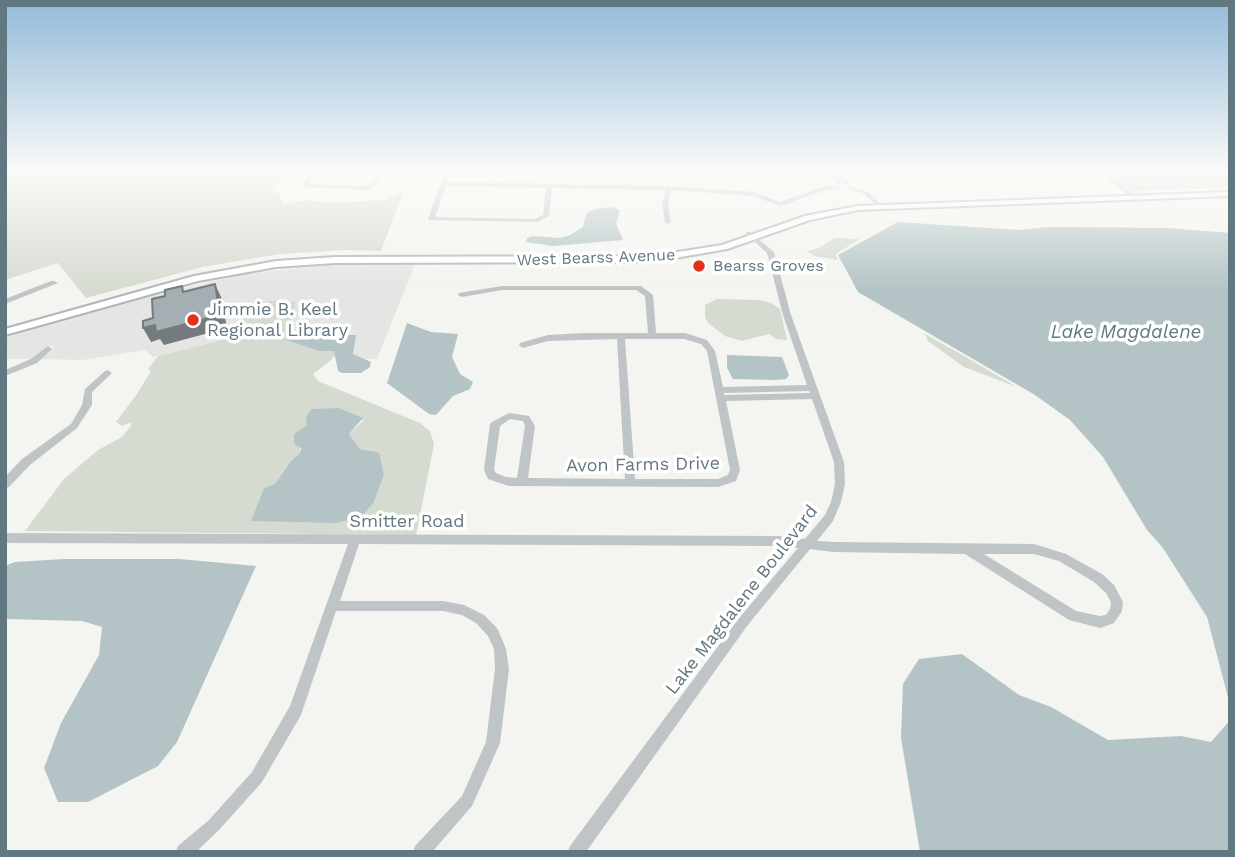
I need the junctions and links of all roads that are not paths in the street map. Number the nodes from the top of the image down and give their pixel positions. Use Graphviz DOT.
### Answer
graph roads {
  1 [pos="434,210"];
  2 [pos="547,210"];
  3 [pos="666,210"];
  4 [pos="847,210"];
  5 [pos="668,222"];
  6 [pos="752,235"];
  7 [pos="195,272"];
  8 [pos="54,283"];
  9 [pos="462,295"];
  10 [pos="126,297"];
  11 [pos="5,302"];
  12 [pos="5,325"];
  13 [pos="5,332"];
  14 [pos="621,336"];
  15 [pos="652,336"];
  16 [pos="523,345"];
  17 [pos="48,349"];
  18 [pos="5,373"];
  19 [pos="107,373"];
  20 [pos="814,392"];
  21 [pos="720,394"];
  22 [pos="522,482"];
  23 [pos="630,483"];
  24 [pos="5,484"];
  25 [pos="5,538"];
  26 [pos="355,539"];
  27 [pos="807,544"];
  28 [pos="967,549"];
  29 [pos="332,606"];
  30 [pos="184,852"];
  31 [pos="422,852"];
  32 [pos="576,852"];
  1 -- 2 [label="street"];
  3 -- 5 [label="street"];
  4 -- 6 [label="main road, West Bearss Avenue"];
  6 -- 7 [label="main road, West Bearss Avenue"];
  6 -- 10 [label="main road, West Bearss Avenue"];
  6 -- 20 [label="street, Lake Magdalene Boulevard"];
  7 -- 10 [label="main road"];
  7 -- 12 [label="main road, West Bearss Avenue"];
  8 -- 11 [label="street"];
  9 -- 15 [label="street"];
  10 -- 13 [label="main road, West Bearss Avenue"];
  14 -- 15 [label="street, Avon Farms Drive"];
  14 -- 16 [label="street, Avon Farms Drive"];
  14 -- 23 [label="street"];
  15 -- 21 [label="street, Avon Farms Drive"];
  17 -- 18 [label="street"];
  19 -- 24 [label="street"];
  20 -- 21 [label="street"];
  20 -- 27 [label="street, Lake Magdalene Boulevard"];
  21 -- 23 [label="street, Avon Farms Drive"];
  22 -- 22 [label="street, Avon Farms Drive"];
  22 -- 23 [label="street, Avon Farms Drive"];
  25 -- 26 [label="street, Smitter Road"];
  26 -- 27 [label="street, Smitter Road"];
  26 -- 29 [label="street"];
  27 -- 28 [label="street, Smitter Road"];
  27 -- 32 [label="street, Lake Magdalene Boulevard"];
  28 -- 28 [label="street, Smitter Road"];
  29 -- 30 [label="street"];
  29 -- 31 [label="street"];
}
